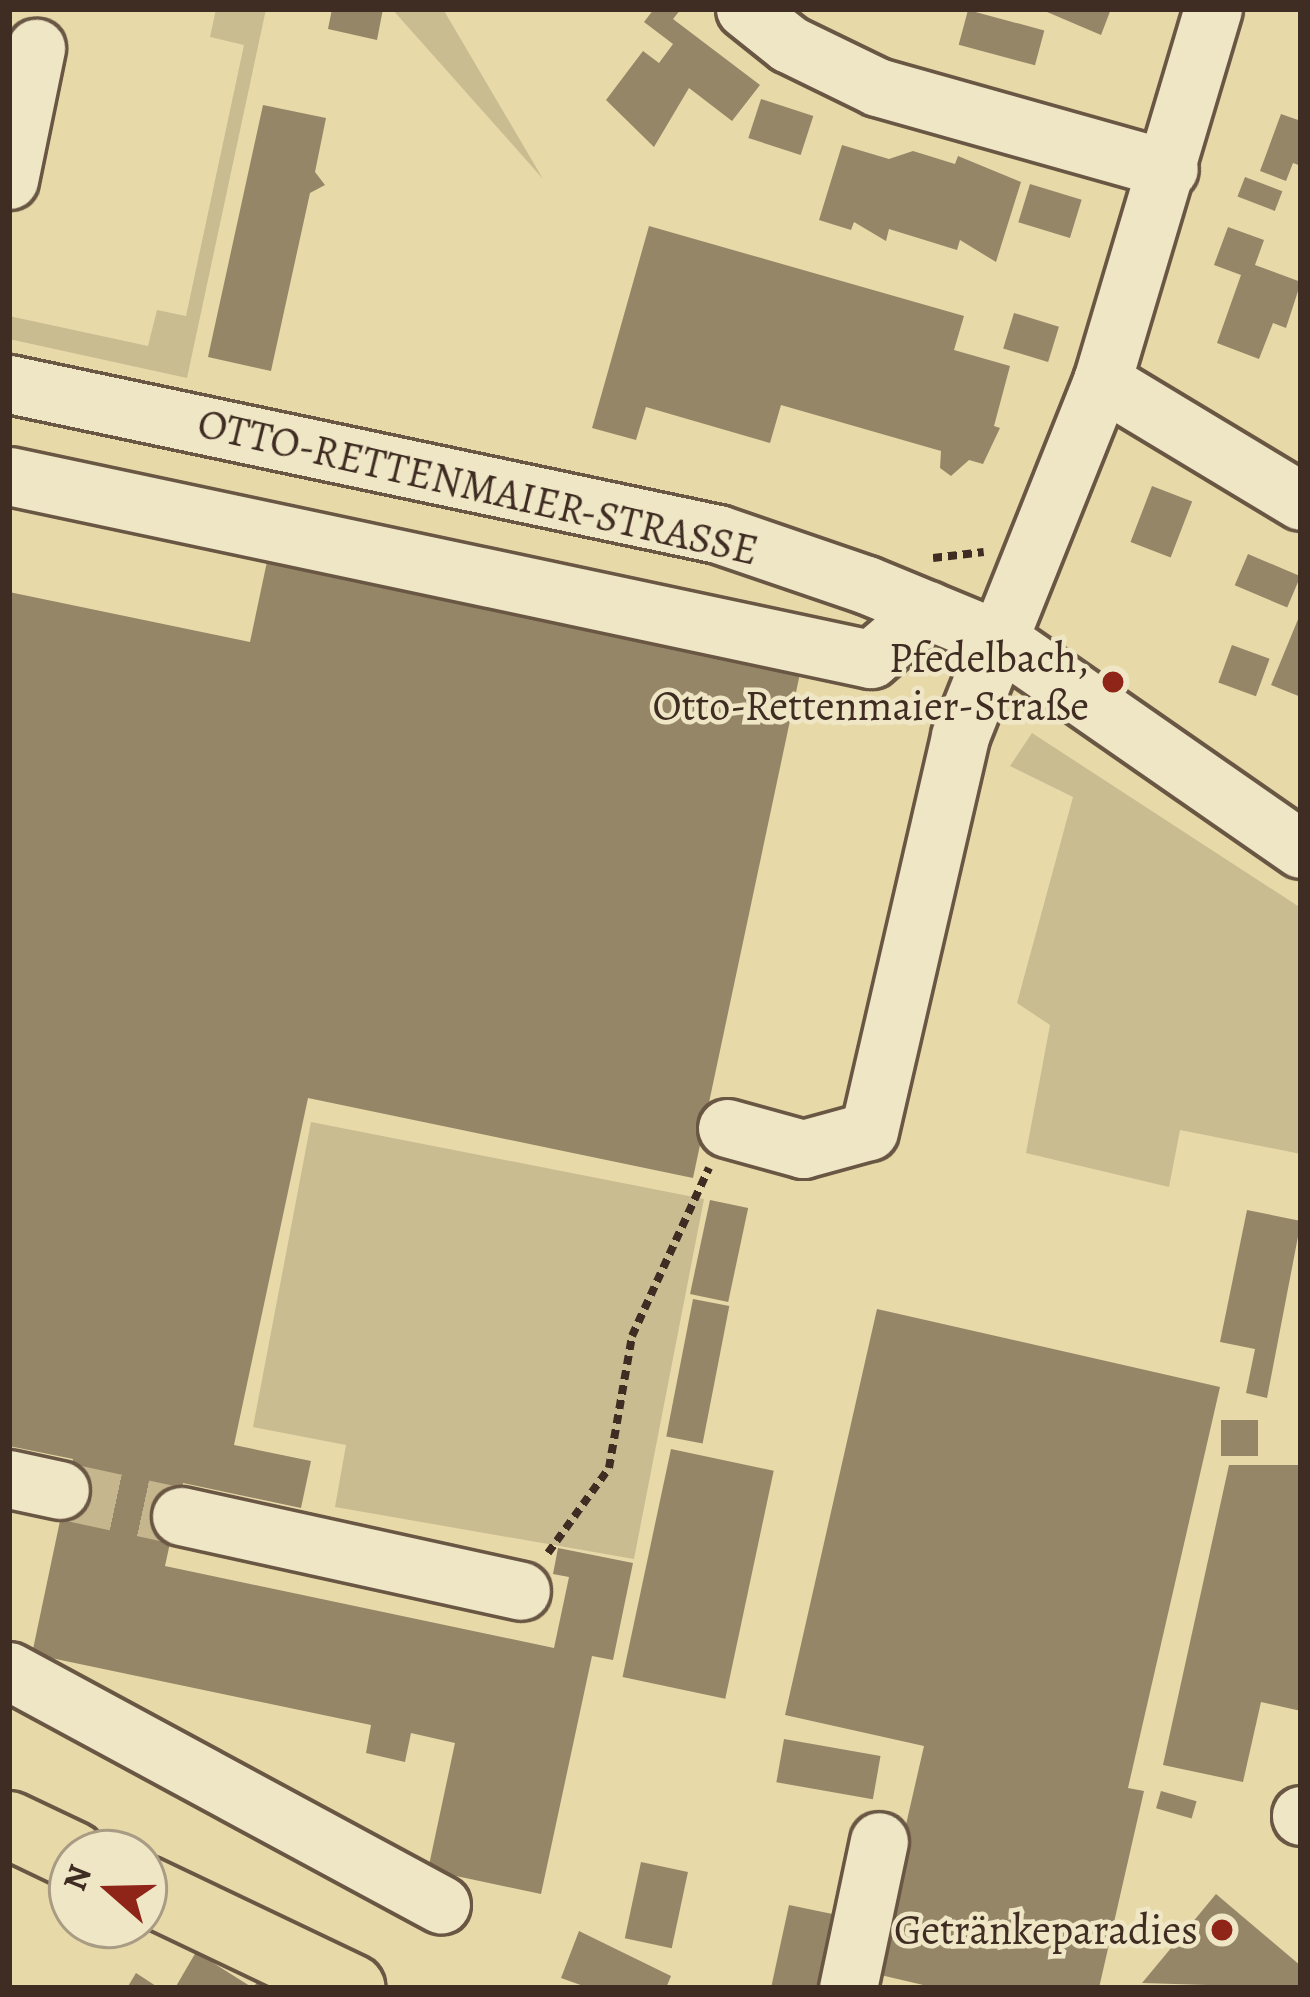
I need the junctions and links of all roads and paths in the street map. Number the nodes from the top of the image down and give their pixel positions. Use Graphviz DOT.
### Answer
graph roads {
  1 [pos="745,9"];
  2 [pos="1213,9"];
  3 [pos="36,48"];
  4 [pos="1169,169"];
  5 [pos="9,181"];
  6 [pos="1102,381"];
  7 [pos="9,384"];
  8 [pos="9,476"];
  9 [pos="1301,501"];
  10 [pos="928,610"];
  11 [pos="1000,640"];
  12 [pos="1301,849"];
  13 [pos="727,1128"];
  14 [pos="181,1516"];
  15 [pos="520,1591"];
  16 [pos="9,1671"];
  17 [pos="9,1825"];
  18 [pos="880,1841"];
  19 [pos="48,1844"];
  20 [pos="168,1900"];
  21 [pos="441,1905"];
  22 [pos="352,1988"];
  23 [pos="848,1988"];
  1 -- 4 [label="street"];
  2 -- 4 [label="street"];
  3 -- 5 [label="street"];
  4 -- 6 [label="street"];
  6 -- 9 [label="street"];
  6 -- 11 [label="street"];
  7 -- 10 [label="street, OTTO-RETTENMAIER-STRASSE"];
  8 -- 10 [label="street"];
  10 -- 11 [label="street, OTTO-RETTENMAIER-STRASSE"];
  11 -- 12 [label="street, OTTO-RETTENMAIER-STRASSE"];
  11 -- 13 [label="street"];
  13 -- 15 [label="path"];
  14 -- 15 [label="street"];
  16 -- 21 [label="street"];
  17 -- 19 [label="main road"];
  18 -- 23 [label="street"];
  20 -- 22 [label="main road"];
}
